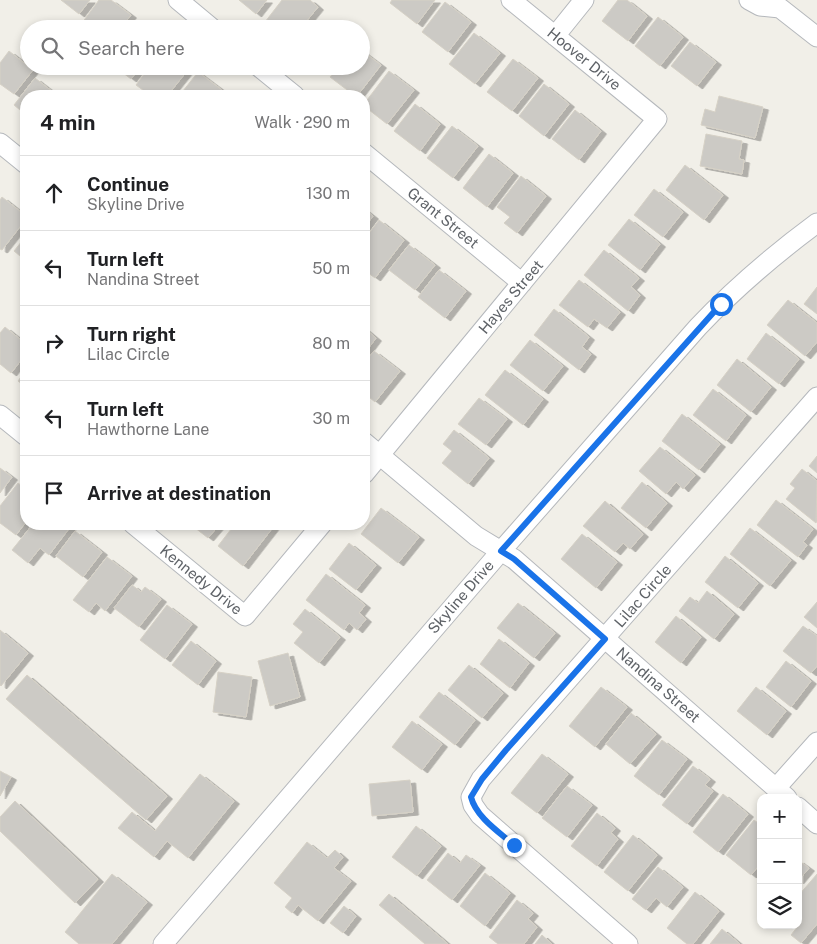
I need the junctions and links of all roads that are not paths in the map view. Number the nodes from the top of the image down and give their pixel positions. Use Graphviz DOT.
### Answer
graph roads {
  1 [pos="178,0"];
  2 [pos="511,0"];
  3 [pos="584,0"];
  4 [pos="749,0"];
  5 [pos="779,4"];
  6 [pos="202,20"];
  7 [pos="555,36"];
  8 [pos="817,37"];
  9 [pos="269,75"];
  10 [pos="288,90"];
  11 [pos="657,118"];
  12 [pos="0,142"];
  13 [pos="370,158"];
  14 [pos="20,159"];
  15 [pos="817,223"];
  16 [pos="522,284"];
  17 [pos="817,397"];
  18 [pos="0,415"];
  19 [pos="20,431"];
  20 [pos="370,447"];
  21 [pos="379,455"];
  22 [pos="370,466"];
  23 [pos="140,530"];
  24 [pos="317,530"];
  25 [pos="501,551"];
  26 [pos="605,639"];
  27 [pos="817,742"];
  28 [pos="782,793"];
  29 [pos="802,811"];
  30 [pos="817,824"];
  31 [pos="162,944"];
  32 [pos="628,944"];
  1 -- 6 [label="street"];
  2 -- 7 [label="street, Hoover Drive"];
  3 -- 7 [label="street"];
  4 -- 5 [label="street"];
  5 -- 8 [label="street"];
  7 -- 11 [label="street, Hoover Drive"];
  9 -- 10 [label="street"];
  11 -- 16 [label="street, Hayes Street"];
  12 -- 14 [label="street"];
  13 -- 16 [label="street, Grant Street"];
  15 -- 25 [label="street, Skyline Drive"];
  16 -- 21 [label="street, Hayes Street"];
  17 -- 26 [label="street, Lilac Circle"];
  18 -- 19 [label="street"];
  20 -- 21 [label="street, Nandina Street"];
  21 -- 22 [label="street, Hayes Street"];
  21 -- 25 [label="street, Nandina Street"];
  23 -- 24 [label="street, Kennedy Drive"];
  25 -- 26 [label="street, Nandina Street"];
  25 -- 31 [label="street, Skyline Drive"];
  26 -- 28 [label="street, Nandina Street"];
  26 -- 32 [label="street, Lilac Circle"];
  27 -- 28 [label="street"];
  29 -- 30 [label="street"];
}
